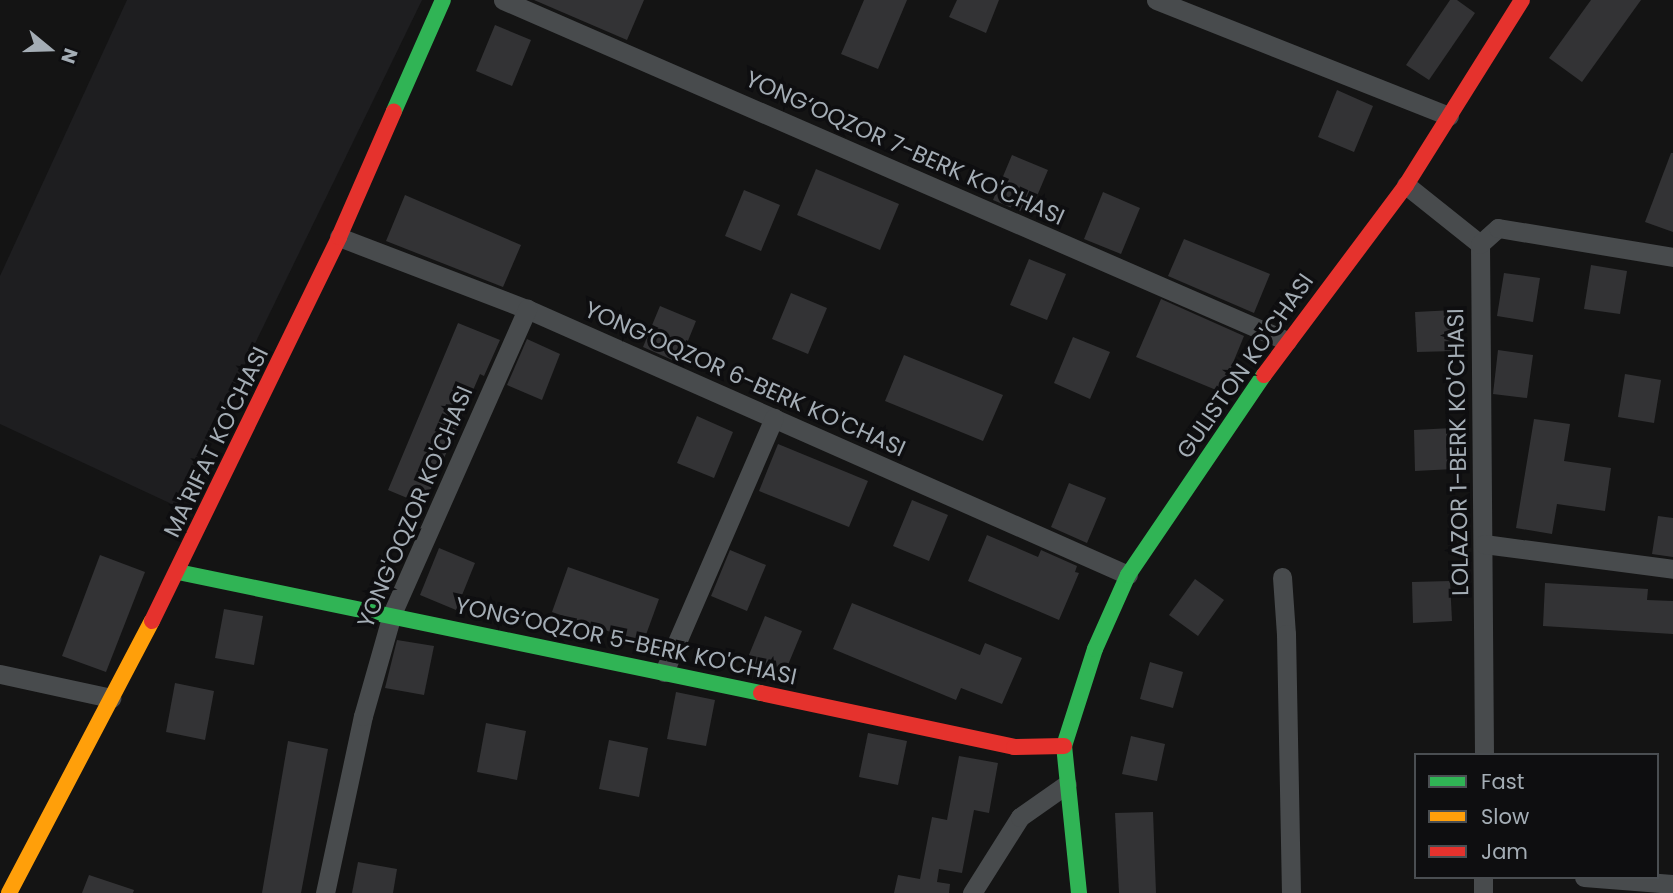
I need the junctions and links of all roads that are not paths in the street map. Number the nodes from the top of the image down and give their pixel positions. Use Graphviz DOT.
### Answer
graph roads {
  1 [pos="443,0"];
  2 [pos="503,0"];
  3 [pos="1156,0"];
  4 [pos="1522,0"];
  5 [pos="1449,116"];
  6 [pos="1406,185"];
  7 [pos="339,237"];
  8 [pos="1480,244"];
  9 [pos="1673,257"];
  10 [pos="527,309"];
  11 [pos="1287,341"];
  12 [pos="774,418"];
  13 [pos="1484,544"];
  14 [pos="1673,569"];
  15 [pos="178,572"];
  16 [pos="1128,575"];
  17 [pos="1282,578"];
  18 [pos="392,614"];
  19 [pos="664,672"];
  20 [pos="0,674"];
  21 [pos="111,698"];
  22 [pos="1064,746"];
  23 [pos="1483,753"];
  24 [pos="1067,784"];
  25 [pos="1609,879"];
  26 [pos="1673,884"];
  27 [pos="7,885"];
  28 [pos="326,893"];
  29 [pos="972,893"];
  30 [pos="1079,893"];
  31 [pos="1291,893"];
  1 -- 7 [label="street, MA'RIFAT KO'CHASI"];
  2 -- 11 [label="street, YONG‘OQZOR 7-BERK KO'CHASI"];
  3 -- 5 [label="street"];
  4 -- 5 [label="street, GULISTON KO'CHASI"];
  5 -- 6 [label="street, GULISTON KO'CHASI"];
  6 -- 8 [label="street"];
  6 -- 11 [label="street, GULISTON KO'CHASI"];
  7 -- 10 [label="street, YONG‘OQZOR 6-BERK KO'CHASI"];
  7 -- 15 [label="street, MA'RIFAT KO'CHASI"];
  8 -- 9 [label="street"];
  8 -- 13 [label="street, LOLAZOR 1-BERK KO'CHASI"];
  10 -- 12 [label="street, YONG‘OQZOR 6-BERK KO'CHASI"];
  10 -- 18 [label="street, YONG'OQZOR KO'CHASI"];
  11 -- 16 [label="street, GULISTON KO'CHASI"];
  12 -- 16 [label="street, YONG‘OQZOR 6-BERK KO'CHASI"];
  12 -- 19 [label="street"];
  13 -- 14 [label="street"];
  13 -- 23 [label="street, LOLAZOR 1-BERK KO'CHASI"];
  15 -- 18 [label="street, YONG‘OQZOR 5-BERK KO'CHASI"];
  15 -- 21 [label="street, MA'RIFAT KO'CHASI"];
  16 -- 22 [label="street, GULISTON KO'CHASI"];
  17 -- 31 [label="street"];
  18 -- 19 [label="street, YONG‘OQZOR 5-BERK KO'CHASI"];
  18 -- 28 [label="street, YONG'OQZOR KO'CHASI"];
  19 -- 22 [label="street, YONG‘OQZOR 5-BERK KO'CHASI"];
  20 -- 21 [label="street"];
  21 -- 27 [label="street, MA'RIFAT KO'CHASI"];
  22 -- 24 [label="street, GULISTON KO'CHASI"];
  24 -- 29 [label="street"];
  24 -- 30 [label="street, GULISTON KO'CHASI"];
  25 -- 26 [label="street"];
}
